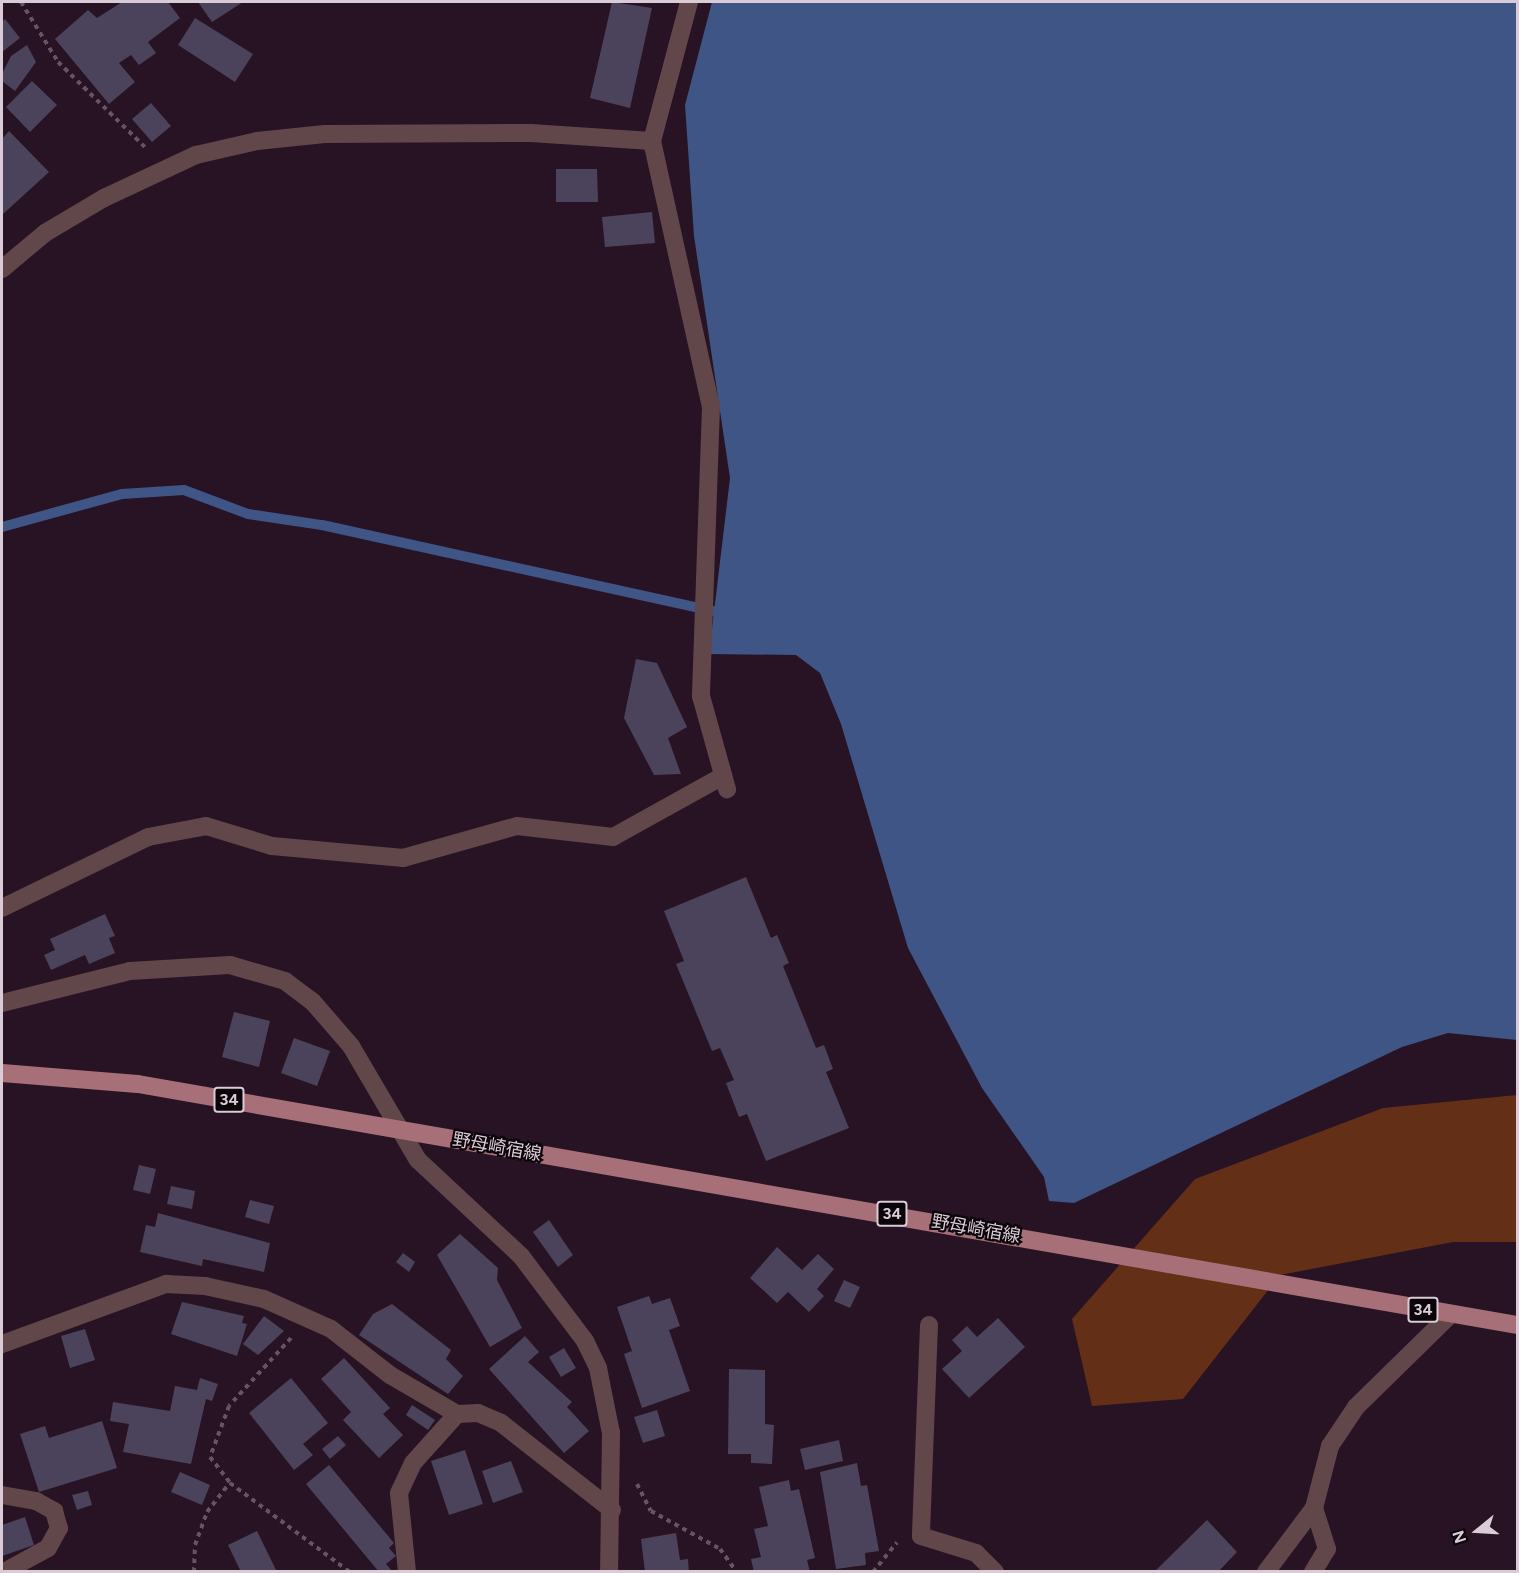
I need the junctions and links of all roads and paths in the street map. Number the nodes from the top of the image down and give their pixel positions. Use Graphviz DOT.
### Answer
graph roads {
  1 [pos="21,2"];
  2 [pos="689,2"];
  3 [pos="652,141"];
  4 [pos="169,168"];
  5 [pos="2,269"];
  6 [pos="2,909"];
  7 [pos="2,1003"];
  8 [pos="2,1073"];
  9 [pos="396,1130"];
  10 [pos="1449,1316"];
  11 [pos="308,1318"];
  12 [pos="929,1325"];
  13 [pos="1518,1325"];
  14 [pos="2,1344"];
  15 [pos="457,1414"];
  16 [pos="613,1466"];
  17 [pos="230,1483"];
  18 [pos="2,1495"];
  19 [pos="1314,1508"];
  20 [pos="612,1510"];
  21 [pos="921,1536"];
  22 [pos="4,1572"];
  23 [pos="194,1572"];
  24 [pos="350,1572"];
  25 [pos="407,1572"];
  26 [pos="609,1572"];
  27 [pos="737,1572"];
  28 [pos="873,1572"];
  29 [pos="995,1572"];
  30 [pos="1266,1572"];
  31 [pos="1313,1572"];
  1 -- 4 [label="path"];
  2 -- 3 [label="street"];
  3 -- 4 [label="street"];
  3 -- 6 [label="street"];
  4 -- 5 [label="street"];
  7 -- 9 [label="street"];
  8 -- 9 [label="main road, 野母崎宿線 / 34"];
  9 -- 10 [label="main road, 野母崎宿線 / 34"];
  9 -- 16 [label="street"];
  10 -- 13 [label="main road, 野母崎宿線 / 34"];
  10 -- 19 [label="street"];
  11 -- 14 [label="street"];
  11 -- 15 [label="street"];
  11 -- 17 [label="path"];
  12 -- 21 [label="street"];
  15 -- 20 [label="street"];
  15 -- 25 [label="street"];
  16 -- 20 [label="street"];
  16 -- 27 [label="path"];
  17 -- 23 [label="path"];
  17 -- 24 [label="path"];
  18 -- 22 [label="street"];
  19 -- 30 [label="street"];
  19 -- 31 [label="street"];
  20 -- 26 [label="street"];
  21 -- 28 [label="path"];
  21 -- 29 [label="street"];
}
